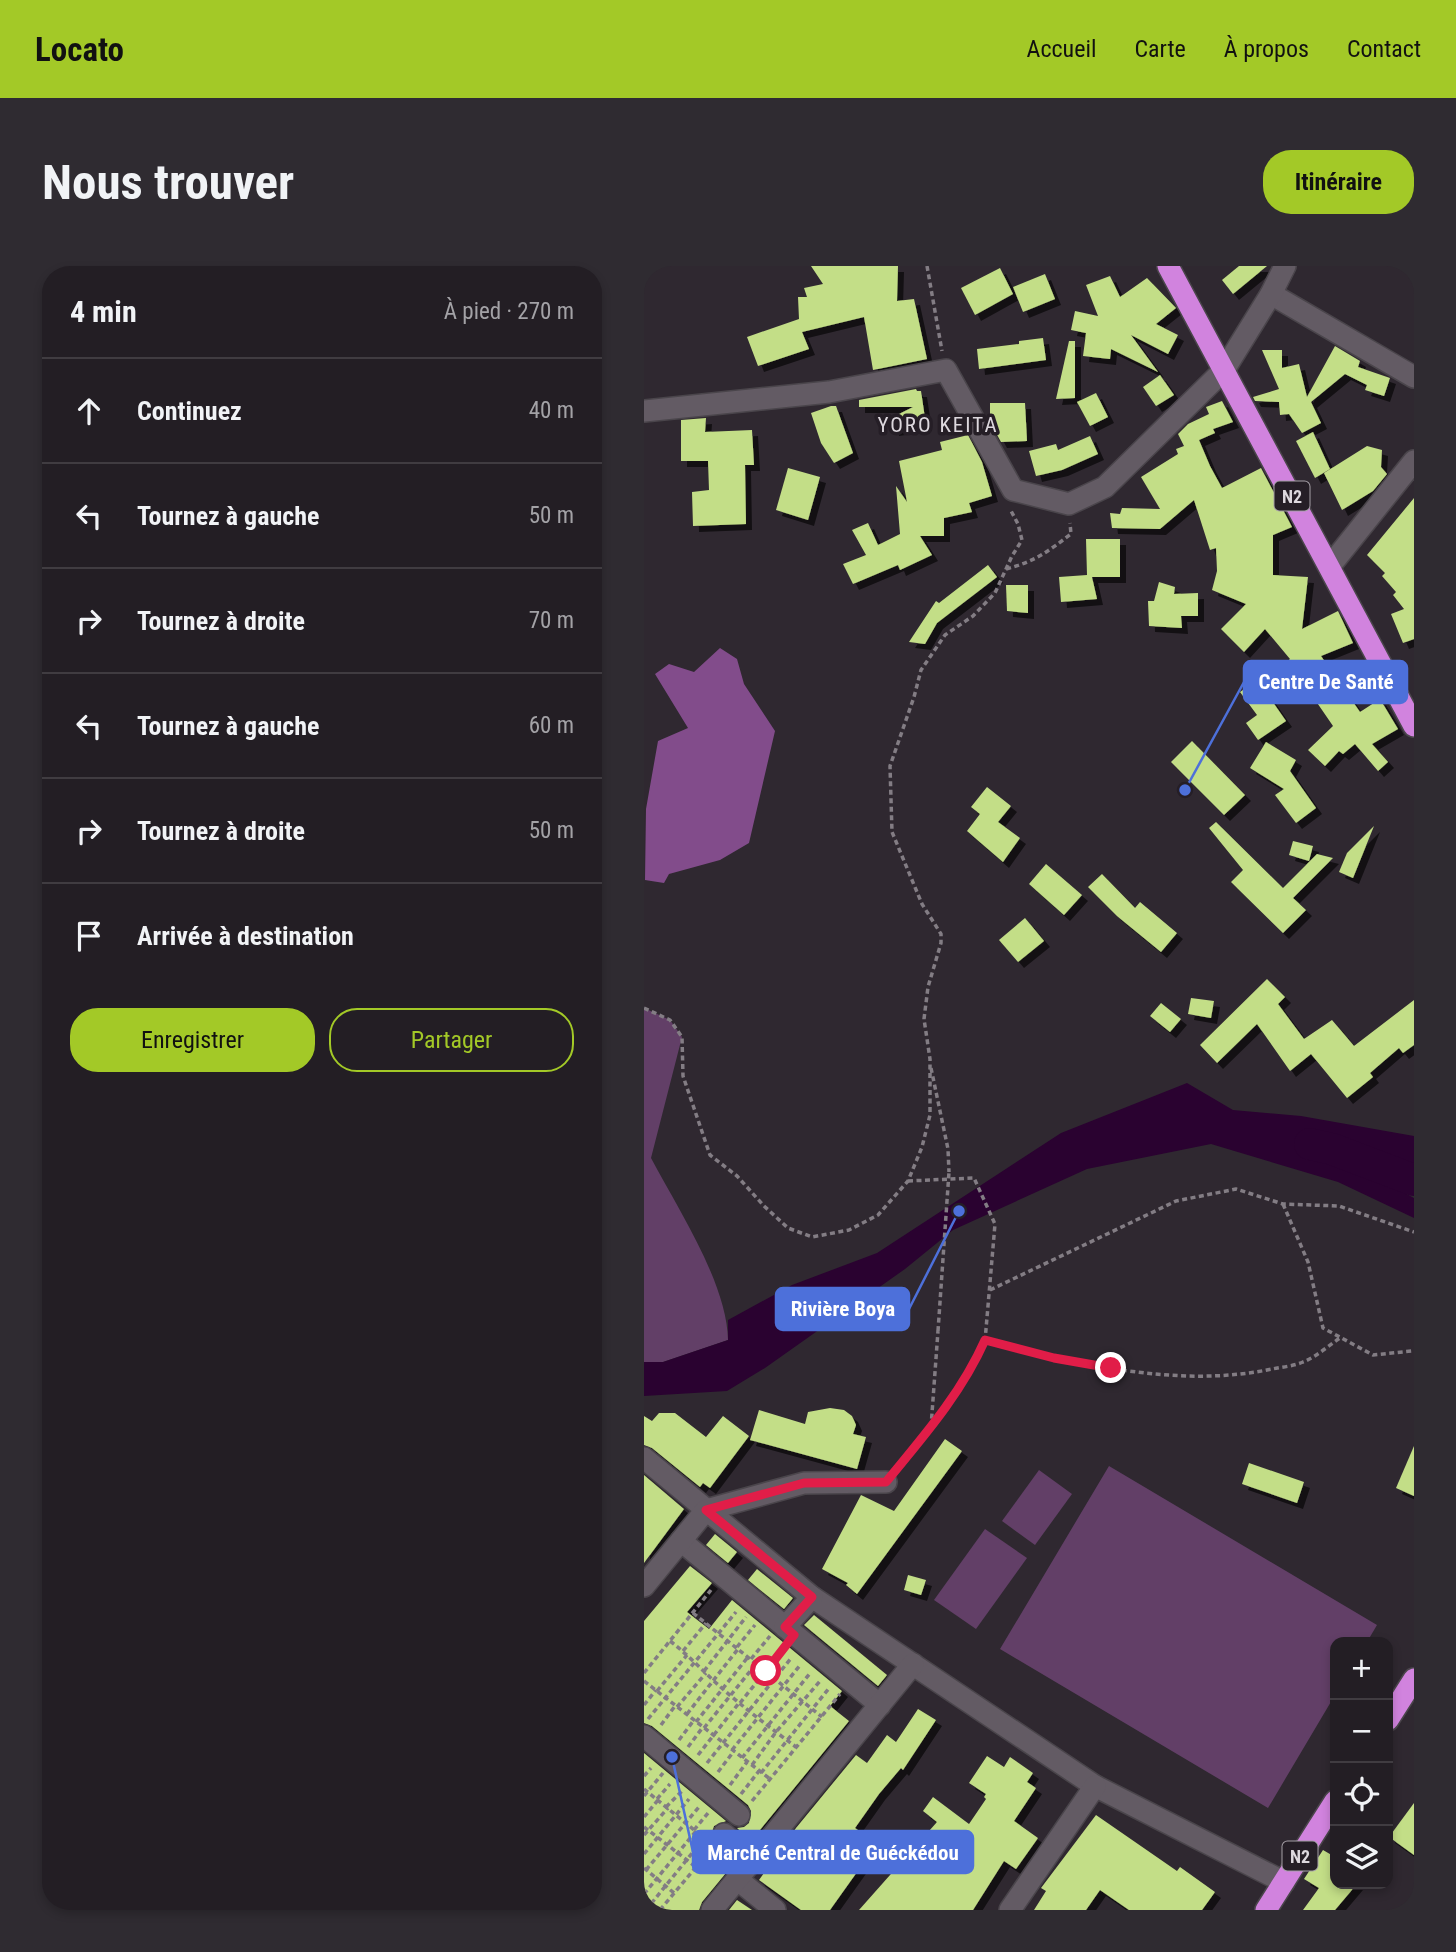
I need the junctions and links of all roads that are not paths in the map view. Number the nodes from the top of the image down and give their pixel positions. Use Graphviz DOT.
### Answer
graph roads {
  1 [pos="1168,266"];
  2 [pos="1285,266"];
  3 [pos="1271,294"];
  4 [pos="1224,370"];
  5 [pos="1414,377"];
  6 [pos="644,411"];
  7 [pos="1414,461"];
  8 [pos="1329,566"];
  9 [pos="1414,726"];
  10 [pos="644,1458"];
  11 [pos="886,1482"];
  12 [pos="706,1510"];
  13 [pos="681,1541"];
  14 [pos="644,1586"];
  15 [pos="812,1597"];
  16 [pos="800,1639"];
  17 [pos="914,1664"];
  18 [pos="1414,1679"];
  19 [pos="880,1705"];
  20 [pos="1393,1712"];
  21 [pos="645,1733"];
  22 [pos="1095,1786"];
  23 [pos="1330,1809"];
  24 [pos="733,1810"];
  25 [pos="714,1839"];
  26 [pos="752,1860"];
  27 [pos="737,1879"];
  28 [pos="1283,1882"];
  29 [pos="712,1910"];
  30 [pos="775,1910"];
  31 [pos="1010,1910"];
  32 [pos="1266,1910"];
  1 -- 4 [label="highway, N2"];
  2 -- 3 [label="street"];
  3 -- 4 [label="street"];
  3 -- 5 [label="street"];
  4 -- 6 [label="street"];
  4 -- 8 [label="highway, N2"];
  7 -- 8 [label="street"];
  8 -- 9 [label="highway, N2"];
  10 -- 12 [label="street"];
  11 -- 12 [label="street"];
  12 -- 13 [label="street"];
  12 -- 15 [label="street"];
  13 -- 14 [label="street"];
  13 -- 16 [label="street"];
  15 -- 16 [label="street"];
  15 -- 17 [label="street"];
  16 -- 19 [label="street"];
  17 -- 19 [label="street"];
  17 -- 22 [label="street"];
  18 -- 20 [label="highway"];
  19 -- 26 [label="street"];
  21 -- 24 [label="street"];
  22 -- 28 [label="street"];
  22 -- 31 [label="street"];
  23 -- 28 [label="highway, N2"];
  25 -- 26 [label="street"];
  26 -- 27 [label="street"];
  27 -- 29 [label="street"];
  27 -- 30 [label="street"];
  28 -- 32 [label="highway, N2"];
}
